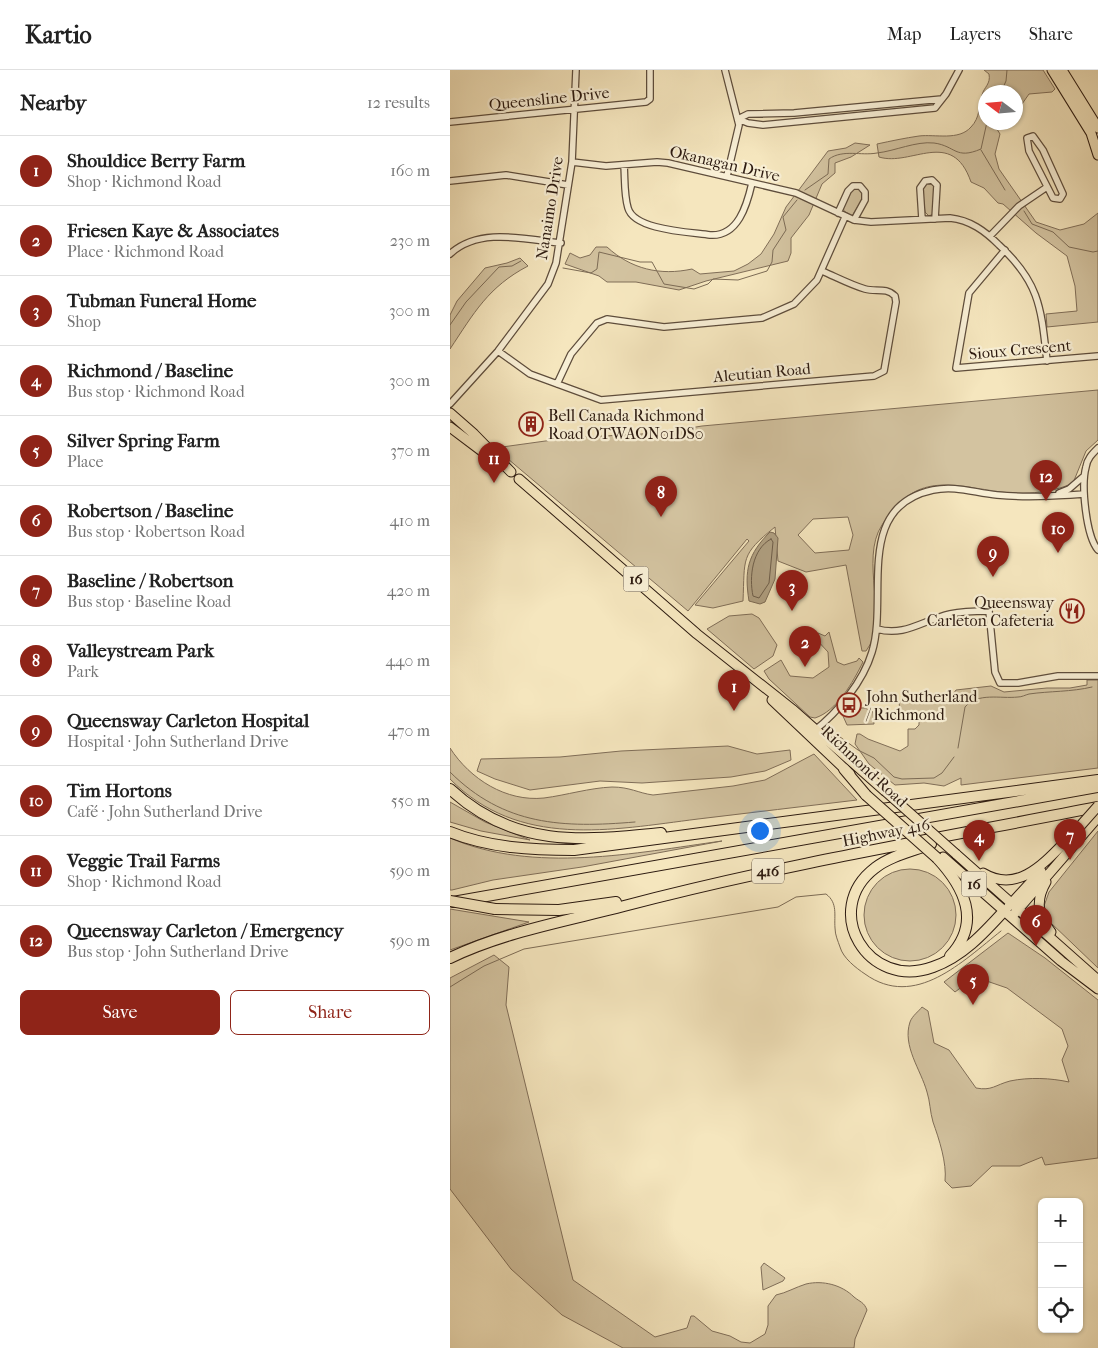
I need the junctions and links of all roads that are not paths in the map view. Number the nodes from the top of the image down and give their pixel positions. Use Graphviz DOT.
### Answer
graph roads {
  1 [pos="576,70"];
  2 [pos="650,70"];
  3 [pos="725,70"];
  4 [pos="960,70"];
  5 [pos="1052,70"];
  6 [pos="1062,70"];
  7 [pos="942,99"];
  8 [pos="840,107"];
  9 [pos="574,109"];
  10 [pos="840,117"];
  11 [pos="738,119"];
  12 [pos="450,122"];
  13 [pos="1098,128"];
  14 [pos="1098,155"];
  15 [pos="572,162"];
  16 [pos="624,165"];
  17 [pos="727,176"];
  18 [pos="450,181"];
  19 [pos="752,183"];
  20 [pos="568,185"];
  21 [pos="1047,188"];
  22 [pos="838,213"];
  23 [pos="845,217"];
  24 [pos="935,218"];
  25 [pos="922,219"];
  26 [pos="854,220"];
  27 [pos="990,236"];
  28 [pos="561,243"];
  29 [pos="1005,250"];
  30 [pos="450,254"];
  31 [pos="822,270"];
  32 [pos="498,351"];
  33 [pos="1098,356"];
  34 [pos="1047,361"];
  35 [pos="557,384"];
  36 [pos="450,404"];
  37 [pos="450,413"];
  38 [pos="452,431"];
  39 [pos="1098,448"];
  40 [pos="1084,476"];
  41 [pos="519,479"];
  42 [pos="1084,494"];
  43 [pos="1052,495"];
  44 [pos="1098,550"];
  45 [pos="877,629"];
  46 [pos="1098,676"];
  47 [pos="812,732"];
  48 [pos="844,769"];
  49 [pos="1098,780"];
  50 [pos="1098,787"];
  51 [pos="450,789"];
  52 [pos="1098,806"];
  53 [pos="1098,817"];
  54 [pos="782,822"];
  55 [pos="450,832"];
  56 [pos="963,833"];
  57 [pos="1074,833"];
  58 [pos="960,857"];
  59 [pos="940,858"];
  60 [pos="1056,865"];
  61 [pos="681,891"];
  62 [pos="450,902"];
  63 [pos="1015,906"];
  64 [pos="1008,914"];
  65 [pos="1071,955"];
  66 [pos="450,958"];
  67 [pos="940,964"];
  68 [pos="1098,980"];
  69 [pos="1098,989"];
  1 -- 9 [label="street, Nanaimo Drive"];
  2 -- 9 [label="street, Queensline Drive"];
  3 -- 11 [label="street"];
  4 -- 7 [label="street"];
  5 -- 14 [label="main road"];
  6 -- 13 [label="main road"];
  7 -- 8 [label="street"];
  7 -- 10 [label="street"];
  8 -- 10 [label="street"];
  8 -- 11 [label="street"];
  9 -- 12 [label="street, Queensline Drive"];
  9 -- 15 [label="street, Nanaimo Drive"];
  10 -- 11 [label="street"];
  11 -- 17 [label="street"];
  15 -- 16 [label="street, Okanagan Drive"];
  15 -- 20 [label="street, Nanaimo Drive"];
  16 -- 17 [label="street, Okanagan Drive"];
  16 -- 19 [label="street"];
  17 -- 19 [label="street, Okanagan Drive"];
  18 -- 20 [label="street"];
  19 -- 22 [label="street, Okanagan Drive"];
  20 -- 28 [label="street, Nanaimo Drive"];
  21 -- 21 [label="street"];
  21 -- 27 [label="street"];
  22 -- 23 [label="street, Okanagan Drive"];
  22 -- 26 [label="street"];
  23 -- 26 [label="street, Okanagan Drive"];
  23 -- 31 [label="street"];
  24 -- 25 [label="street, Okanagan Drive"];
  24 -- 25 [label="street"];
  24 -- 27 [label="street, Okanagan Drive"];
  25 -- 26 [label="street, Okanagan Drive"];
  27 -- 29 [label="street, Okanagan Drive"];
  28 -- 30 [label="street"];
  28 -- 32 [label="street, Nanaimo Drive"];
  29 -- 34 [label="street, Okanagan Drive"];
  29 -- 34 [label="street, Sioux Crescent"];
  31 -- 35 [label="street"];
  31 -- 35 [label="street, Aleutian Road"];
  32 -- 35 [label="street, Aleutian Road"];
  32 -- 36 [label="street, Nanaimo Drive"];
  33 -- 34 [label="street, Sioux Crescent"];
  37 -- 38 [label="main road"];
  39 -- 40 [label="street"];
  40 -- 42 [label="street"];
  40 -- 43 [label="street"];
  41 -- 47 [label="main road, Richmond Road / 16"];
  42 -- 43 [label="street"];
  42 -- 44 [label="street"];
  43 -- 45 [label="street"];
  45 -- 46 [label="street"];
  45 -- 47 [label="street"];
  47 -- 48 [label="main road, Richmond Road / 16"];
  47 -- 58 [label="main road, Richmond Road / 16, bridge"];
  48 -- 59 [label="highway, bridge"];
  49 -- 54 [label="highway"];
  50 -- 62 [label="highway"];
  51 -- 54 [label="highway"];
  52 -- 56 [label="highway, Highway 416 / 416"];
  52 -- 57 [label="main road, 16, bridge"];
  53 -- 60 [label="main road, 16"];
  54 -- 55 [label="highway"];
  56 -- 61 [label="highway, Highway 416 / 416"];
  56 -- 67 [label="highway"];
  57 -- 58 [label="main road"];
  57 -- 63 [label="main road, 16"];
  58 -- 63 [label="main road, Richmond Road / 16"];
  59 -- 64 [label="main road, 16"];
  59 -- 67 [label="highway"];
  60 -- 63 [label="main road, 16"];
  60 -- 65 [label="main road"];
  61 -- 62 [label="highway, bridge"];
  61 -- 66 [label="highway"];
  63 -- 64 [label="main road, 16"];
  63 -- 65 [label="main road, Richmond Road"];
  64 -- 67 [label="highway"];
  64 -- 69 [label="main road"];
  65 -- 68 [label="main road"];
}
